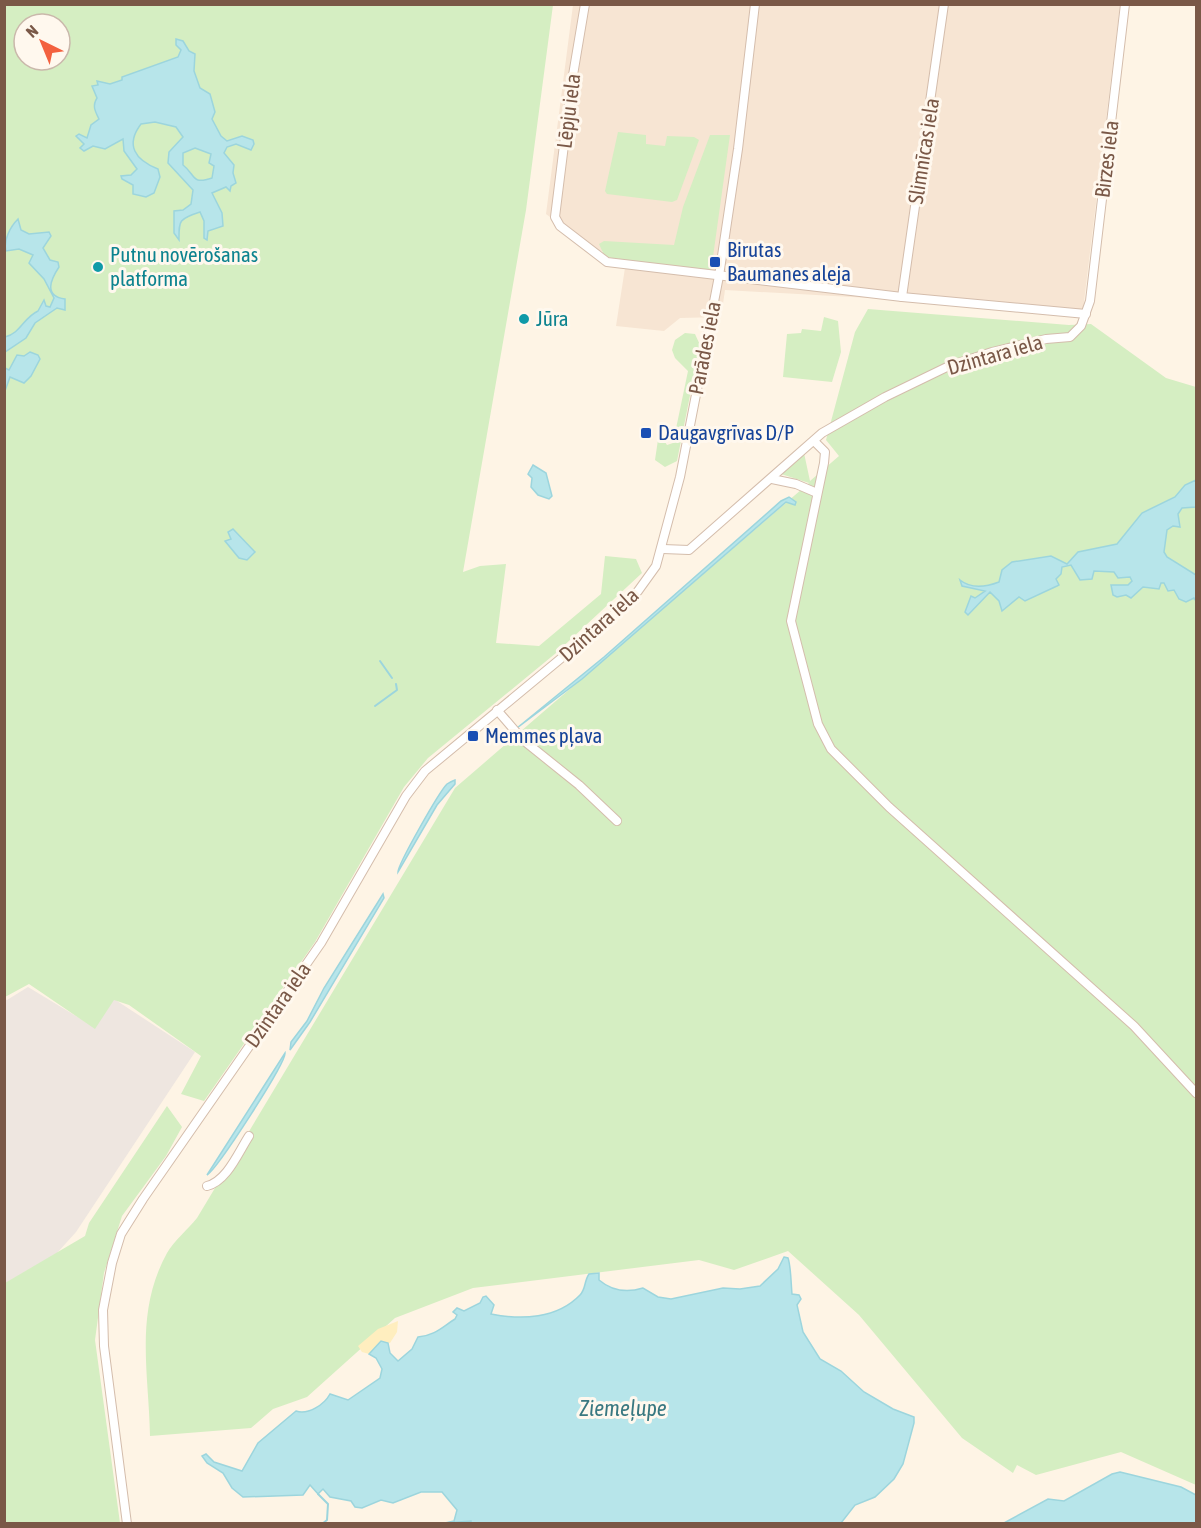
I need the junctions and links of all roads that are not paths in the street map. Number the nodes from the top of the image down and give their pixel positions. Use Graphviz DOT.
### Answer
graph roads {
  1 [pos="585,4"];
  2 [pos="755,4"];
  3 [pos="945,4"];
  4 [pos="1125,4"];
  5 [pos="719,276"];
  6 [pos="902,297"];
  7 [pos="1086,314"];
  8 [pos="814,441"];
  9 [pos="772,479"];
  10 [pos="817,494"];
  11 [pos="663,549"];
  12 [pos="648,580"];
  13 [pos="497,710"];
  14 [pos="617,821"];
  15 [pos="1197,1093"];
  16 [pos="249,1136"];
  17 [pos="207,1186"];
  18 [pos="127,1524"];
  1 -- 5 [label="street, Lēpju iela"];
  2 -- 5 [label="street, Parādes iela"];
  3 -- 6 [label="street, Slimnīcas iela"];
  4 -- 7 [label="street, Birzes iela"];
  5 -- 6 [label="street"];
  5 -- 11 [label="street, Parādes iela"];
  6 -- 7 [label="street"];
  7 -- 8 [label="street, Dzintara iela"];
  8 -- 9 [label="street, Dzintara iela"];
  8 -- 10 [label="street"];
  9 -- 10 [label="street"];
  9 -- 11 [label="street, Dzintara iela"];
  10 -- 15 [label="street"];
  11 -- 12 [label="street, Parādes iela"];
  12 -- 13 [label="street, Dzintara iela"];
  13 -- 14 [label="street"];
  13 -- 18 [label="street, Dzintara iela"];
  16 -- 17 [label="street"];
}
